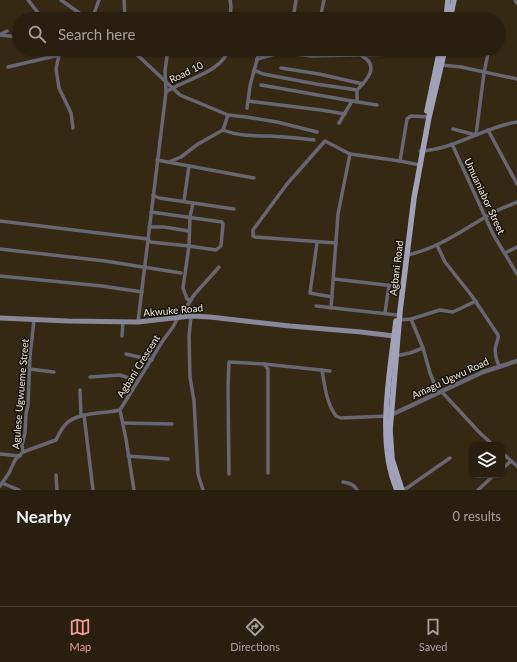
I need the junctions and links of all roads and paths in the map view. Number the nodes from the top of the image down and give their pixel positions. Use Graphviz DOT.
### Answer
graph roads {
  1 [pos="28,0"];
  2 [pos="61,0"];
  3 [pos="99,0"];
  4 [pos="124,0"];
  5 [pos="230,0"];
  6 [pos="296,0"];
  7 [pos="324,0"];
  8 [pos="448,0"];
  9 [pos="454,0"];
  10 [pos="515,0"];
  11 [pos="517,3"];
  12 [pos="37,12"];
  13 [pos="78,12"];
  14 [pos="95,12"];
  15 [pos="124,12"];
  16 [pos="231,12"];
  17 [pos="294,12"];
  18 [pos="321,12"];
  19 [pos="447,12"];
  20 [pos="451,12"];
  21 [pos="7,31"];
  22 [pos="0,35"];
  23 [pos="12,36"];
  24 [pos="55,56"];
  25 [pos="59,56"];
  26 [pos="139,56"];
  27 [pos="167,56"];
  28 [pos="226,56"];
  29 [pos="258,56"];
  30 [pos="268,56"];
  31 [pos="312,56"];
  32 [pos="361,56"];
  33 [pos="441,56"];
  34 [pos="442,56"];
  35 [pos="487,56"];
  36 [pos="257,59"];
  37 [pos="441,65"];
  38 [pos="8,67"];
  39 [pos="281,68"];
  40 [pos="254,70"];
  41 [pos="484,72"];
  42 [pos="517,79"];
  43 [pos="166,81"];
  44 [pos="363,84"];
  45 [pos="261,85"];
  46 [pos="172,88"];
  47 [pos="358,90"];
  48 [pos="166,92"];
  49 [pos="248,101"];
  50 [pos="354,102"];
  51 [pos="378,105"];
  52 [pos="247,108"];
  53 [pos="345,114"];
  54 [pos="228,115"];
  55 [pos="428,117"];
  56 [pos="517,122"];
  57 [pos="339,123"];
  58 [pos="72,128"];
  59 [pos="453,129"];
  60 [pos="223,130"];
  61 [pos="488,130"];
  62 [pos="317,132"];
  63 [pos="476,135"];
  64 [pos="314,140"];
  65 [pos="452,144"];
  66 [pos="421,151"];
  67 [pos="350,154"];
  68 [pos="157,160"];
  69 [pos="171,161"];
  70 [pos="400,161"];
  71 [pos="419,164"];
  72 [pos="189,166"];
  73 [pos="254,178"];
  74 [pos="517,184"];
  75 [pos="153,197"];
  76 [pos="184,201"];
  77 [pos="517,202"];
  78 [pos="193,203"];
  79 [pos="234,209"];
  80 [pos="151,212"];
  81 [pos="190,217"];
  82 [pos="486,218"];
  83 [pos="0,221"];
  84 [pos="149,227"];
  85 [pos="190,232"];
  86 [pos="148,239"];
  87 [pos="317,243"];
  88 [pos="336,243"];
  89 [pos="436,245"];
  90 [pos="189,246"];
  91 [pos="517,247"];
  92 [pos="0,249"];
  93 [pos="505,253"];
  94 [pos="406,255"];
  95 [pos="144,266"];
  96 [pos="219,267"];
  97 [pos="181,273"];
  98 [pos="517,274"];
  99 [pos="0,276"];
  100 [pos="334,279"];
  101 [pos="389,285"];
  102 [pos="401,286"];
  103 [pos="142,292"];
  104 [pos="332,297"];
  105 [pos="191,300"];
  106 [pos="476,301"];
  107 [pos="316,306"];
  108 [pos="331,308"];
  109 [pos="385,313"];
  110 [pos="191,316"];
  111 [pos="398,317"];
  112 [pos="0,318"];
  113 [pos="178,318"];
  114 [pos="34,320"];
  115 [pos="411,320"];
  116 [pos="122,322"];
  117 [pos="138,322"];
  118 [pos="122,336"];
  119 [pos="396,336"];
  120 [pos="423,348"];
  121 [pos="126,354"];
  122 [pos="396,356"];
  123 [pos="152,360"];
  124 [pos="517,360"];
  125 [pos="264,364"];
  126 [pos="498,366"];
  127 [pos="29,369"];
  128 [pos="322,370"];
  129 [pos="330,371"];
  130 [pos="54,372"];
  131 [pos="90,377"];
  132 [pos="138,381"];
  133 [pos="80,390"];
  134 [pos="440,392"];
  135 [pos="120,410"];
  136 [pos="82,416"];
  137 [pos="389,416"];
  138 [pos="123,423"];
  139 [pos="172,424"];
  140 [pos="490,442"];
  141 [pos="24,452"];
  142 [pos="0,454"];
  143 [pos="20,456"];
  144 [pos="128,456"];
  145 [pos="505,456"];
  146 [pos="450,458"];
  147 [pos="168,459"];
  148 [pos="511,461"];
  149 [pos="505,466"];
  150 [pos="517,466"];
  151 [pos="268,473"];
  152 [pos="228,474"];
  153 [pos="56,475"];
  154 [pos="491,478"];
  155 [pos="343,482"];
  156 [pos="1,485"];
  157 [pos="20,490"];
  158 [pos="57,490"];
  159 [pos="93,490"];
  160 [pos="134,490"];
  161 [pos="204,490"];
  162 [pos="357,490"];
  163 [pos="397,490"];
  164 [pos="403,490"];
  165 [pos="478,490"];
  1 -- 12 [label="street"];
  2 -- 13 [label="street"];
  3 -- 14 [label="street"];
  4 -- 15 [label="street"];
  5 -- 16 [label="street"];
  6 -- 17 [label="street"];
  7 -- 18 [label="street"];
  8 -- 19 [label="main road"];
  9 -- 20 [label="main road"];
  10 -- 11 [label="street"];
  21 -- 22 [label="street"];
  22 -- 23 [label="street"];
  24 -- 38 [label="street"];
  25 -- 58 [label="street"];
  26 -- 43 [label="street"];
  27 -- 43 [label="street"];
  28 -- 46 [label="street, Road 10"];
  29 -- 36 [label="street"];
  30 -- 36 [label="street"];
  31 -- 32 [label="street"];
  32 -- 44 [label="street"];
  33 -- 55 [label="main road, Agbani Road"];
  34 -- 37 [label="main road, Agbani Road"];
  35 -- 41 [label="street"];
  36 -- 40 [label="street"];
  37 -- 41 [label="street"];
  37 -- 55 [label="main road, Agbani Road"];
  39 -- 44 [label="street"];
  40 -- 47 [label="street"];
  40 -- 49 [label="street"];
  41 -- 42 [label="street"];
  41 -- 63 [label="street"];
  43 -- 46 [label="street"];
  43 -- 48 [label="street"];
  44 -- 47 [label="street"];
  45 -- 50 [label="street"];
  46 -- 48 [label="street, Road 10"];
  46 -- 54 [label="street"];
  47 -- 50 [label="street"];
  48 -- 68 [label="street"];
  49 -- 52 [label="street"];
  49 -- 53 [label="street"];
  50 -- 51 [label="street"];
  50 -- 53 [label="street"];
  53 -- 57 [label="street"];
  54 -- 60 [label="street"];
  54 -- 62 [label="street"];
  55 -- 66 [label="main road, Agbani Road"];
  55 -- 70 [label="street"];
  56 -- 61 [label="street"];
  59 -- 63 [label="street"];
  60 -- 64 [label="street"];
  60 -- 69 [label="street"];
  61 -- 63 [label="street"];
  61 -- 74 [label="street"];
  63 -- 65 [label="street"];
  65 -- 66 [label="street"];
  65 -- 82 [label="street, Umuaniabor Street"];
  66 -- 71 [label="main road, Agbani Road"];
  67 -- 70 [label="street"];
  67 -- 87 [label="street"];
  67 -- 88 [label="street"];
  68 -- 69 [label="street"];
  68 -- 75 [label="street"];
  69 -- 72 [label="street"];
  70 -- 71 [label="street"];
  71 -- 94 [label="main road, Agbani Road"];
  71 -- 102 [label="main road, Agbani Road"];
  72 -- 73 [label="street"];
  72 -- 76 [label="street"];
  75 -- 76 [label="street"];
  75 -- 80 [label="street"];
  76 -- 78 [label="street"];
  77 -- 82 [label="street"];
  78 -- 79 [label="street"];
  78 -- 81 [label="street"];
  80 -- 81 [label="street"];
  80 -- 84 [label="street"];
  81 -- 85 [label="street"];
  81 -- 90 [label="street"];
  82 -- 89 [label="street"];
  82 -- 93 [label="street, Umuaniabor Street"];
  83 -- 86 [label="street"];
  84 -- 85 [label="street"];
  84 -- 86 [label="street"];
  85 -- 90 [label="street"];
  86 -- 90 [label="street"];
  86 -- 95 [label="street"];
  87 -- 88 [label="street"];
  87 -- 104 [label="street"];
  88 -- 100 [label="street"];
  89 -- 94 [label="street"];
  89 -- 106 [label="street"];
  90 -- 105 [label="street"];
  91 -- 93 [label="street"];
  92 -- 95 [label="street"];
  93 -- 98 [label="street, Umuaniabor Street"];
  94 -- 102 [label="main road, Agbani Road"];
  95 -- 97 [label="street"];
  95 -- 103 [label="street"];
  96 -- 105 [label="street, Agbani Crescent"];
  99 -- 103 [label="street"];
  100 -- 101 [label="street"];
  100 -- 104 [label="street"];
  101 -- 102 [label="street"];
  101 -- 109 [label="street"];
  102 -- 111 [label="main road, Agbani Road"];
  103 -- 117 [label="street"];
  104 -- 108 [label="street"];
  105 -- 113 [label="street, Agbani Crescent"];
  106 -- 115 [label="street"];
  106 -- 126 [label="street"];
  107 -- 108 [label="street"];
  108 -- 109 [label="street"];
  109 -- 111 [label="street"];
  110 -- 113 [label="main road, Akwuke Road"];
  110 -- 119 [label="main road, Akwuke Road"];
  110 -- 161 [label="street"];
  111 -- 115 [label="street"];
  111 -- 119 [label="main road, Agbani Road"];
  112 -- 114 [label="main road, Akwuke Road"];
  113 -- 117 [label="main road, Akwuke Road"];
  113 -- 123 [label="street, Agbani Crescent"];
  114 -- 116 [label="main road, Akwuke Road"];
  114 -- 127 [label="street, Agulese Ugwueme Street"];
  115 -- 120 [label="street"];
  116 -- 117 [label="main road, Akwuke Road"];
  116 -- 118 [label="street"];
  119 -- 122 [label="main road, Agbani Road"];
  119 -- 137 [label="main road, Agbani Road"];
  120 -- 122 [label="street"];
  120 -- 134 [label="street"];
  121 -- 123 [label="street"];
  122 -- 137 [label="main road, Agbani Road"];
  123 -- 132 [label="street, Agbani Crescent"];
  124 -- 126 [label="street, Amagu Ugwu Road"];
  125 -- 128 [label="street"];
  125 -- 151 [label="street"];
  125 -- 152 [label="street"];
  126 -- 134 [label="street, Amagu Ugwu Road"];
  127 -- 130 [label="street"];
  127 -- 141 [label="street, Agulese Ugwueme Street"];
  128 -- 129 [label="street"];
  128 -- 137 [label="street"];
  131 -- 132 [label="street"];
  132 -- 135 [label="street, Agbani Crescent"];
  133 -- 136 [label="street"];
  134 -- 137 [label="street, Amagu Ugwu Road"];
  134 -- 140 [label="street"];
  135 -- 136 [label="street, Agbani Crescent"];
  135 -- 138 [label="street"];
  136 -- 141 [label="street, Agbani Crescent"];
  136 -- 159 [label="street"];
  137 -- 163 [label="main road, Agbani Road"];
  137 -- 164 [label="main road, Agbani Road"];
  138 -- 139 [label="street"];
  138 -- 144 [label="street"];
  141 -- 143 [label="street, Agulese Ugwueme Street"];
  142 -- 143 [label="street"];
  143 -- 156 [label="street, Agulese Ugwueme Street"];
  144 -- 147 [label="street"];
  144 -- 160 [label="street"];
  145 -- 148 [label="street"];
  146 -- 164 [label="street"];
  148 -- 149 [label="street"];
  148 -- 150 [label="street"];
  153 -- 158 [label="street"];
  154 -- 165 [label="street"];
  155 -- 162 [label="street"];
  156 -- 157 [label="street"];
}
